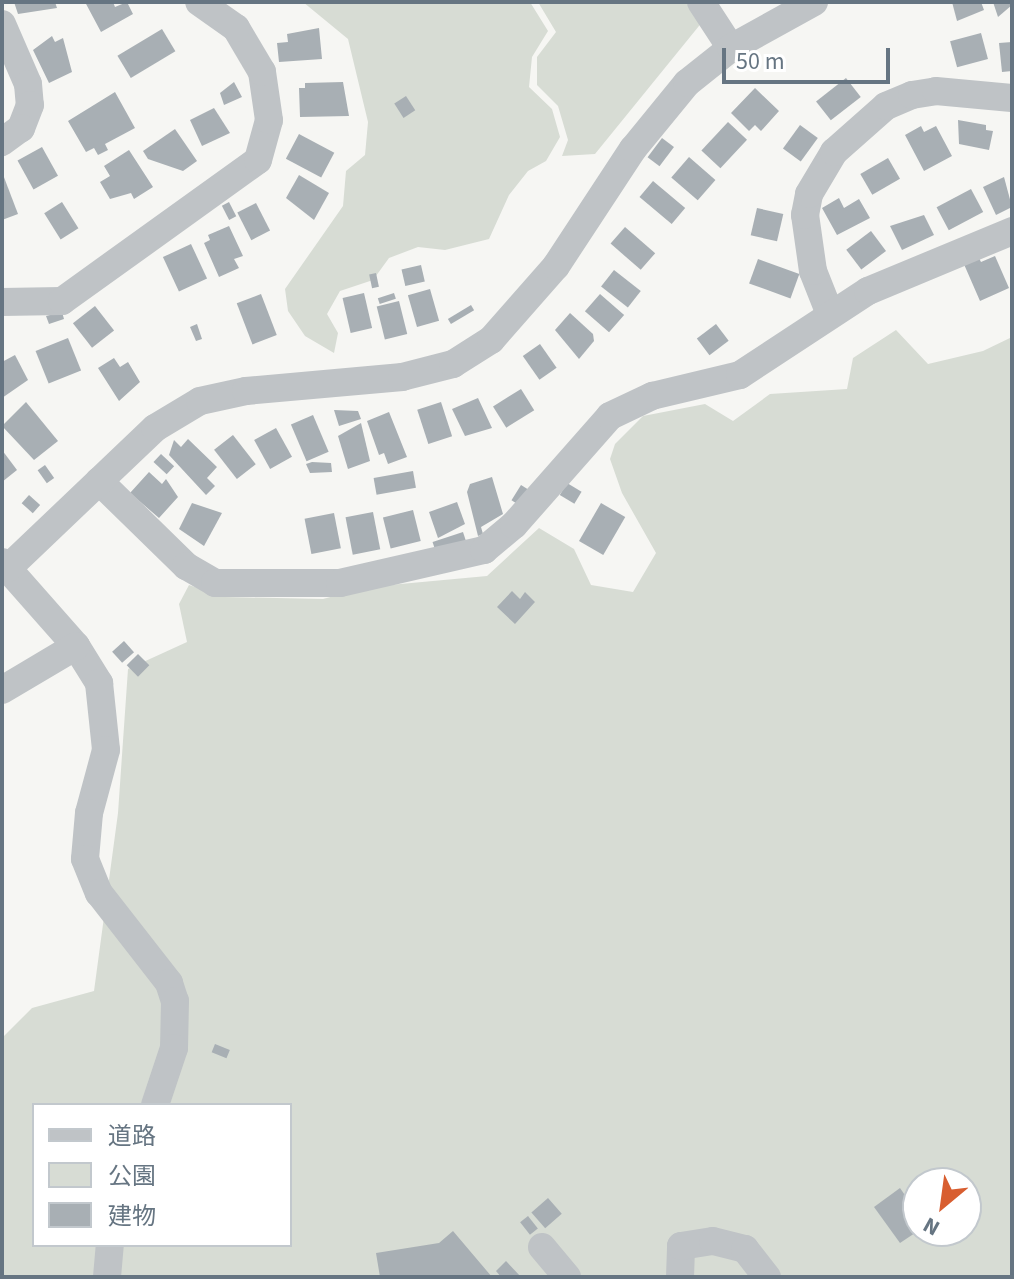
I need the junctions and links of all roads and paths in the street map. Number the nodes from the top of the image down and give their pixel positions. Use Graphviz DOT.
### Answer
graph roads {
  1 [pos="199,2"];
  2 [pos="701,2"];
  3 [pos="814,2"];
  4 [pos="2,24"];
  5 [pos="731,48"];
  6 [pos="1012,98"];
  7 [pos="2,142"];
  8 [pos="1012,231"];
  9 [pos="2,302"];
  10 [pos="830,314"];
  11 [pos="99,481"];
  12 [pos="5,565"];
  13 [pos="76,646"];
  14 [pos="2,690"];
  15 [pos="156,1103"];
  16 [pos="110,1247"];
  17 [pos="542,1247"];
  18 [pos="107,1277"];
  19 [pos="567,1277"];
  20 [pos="680,1277"];
  21 [pos="767,1277"];
  1 -- 9 [label="street"];
  2 -- 5 [label="street"];
  3 -- 5 [label="street"];
  4 -- 7 [label="street"];
  5 -- 11 [label="street"];
  6 -- 10 [label="street"];
  8 -- 10 [label="street"];
  10 -- 11 [label="street"];
  11 -- 12 [label="street"];
  12 -- 13 [label="street"];
  13 -- 14 [label="street"];
  13 -- 15 [label="street"];
  16 -- 18 [label="street"];
  17 -- 19 [label="street"];
  20 -- 21 [label="street"];
}
